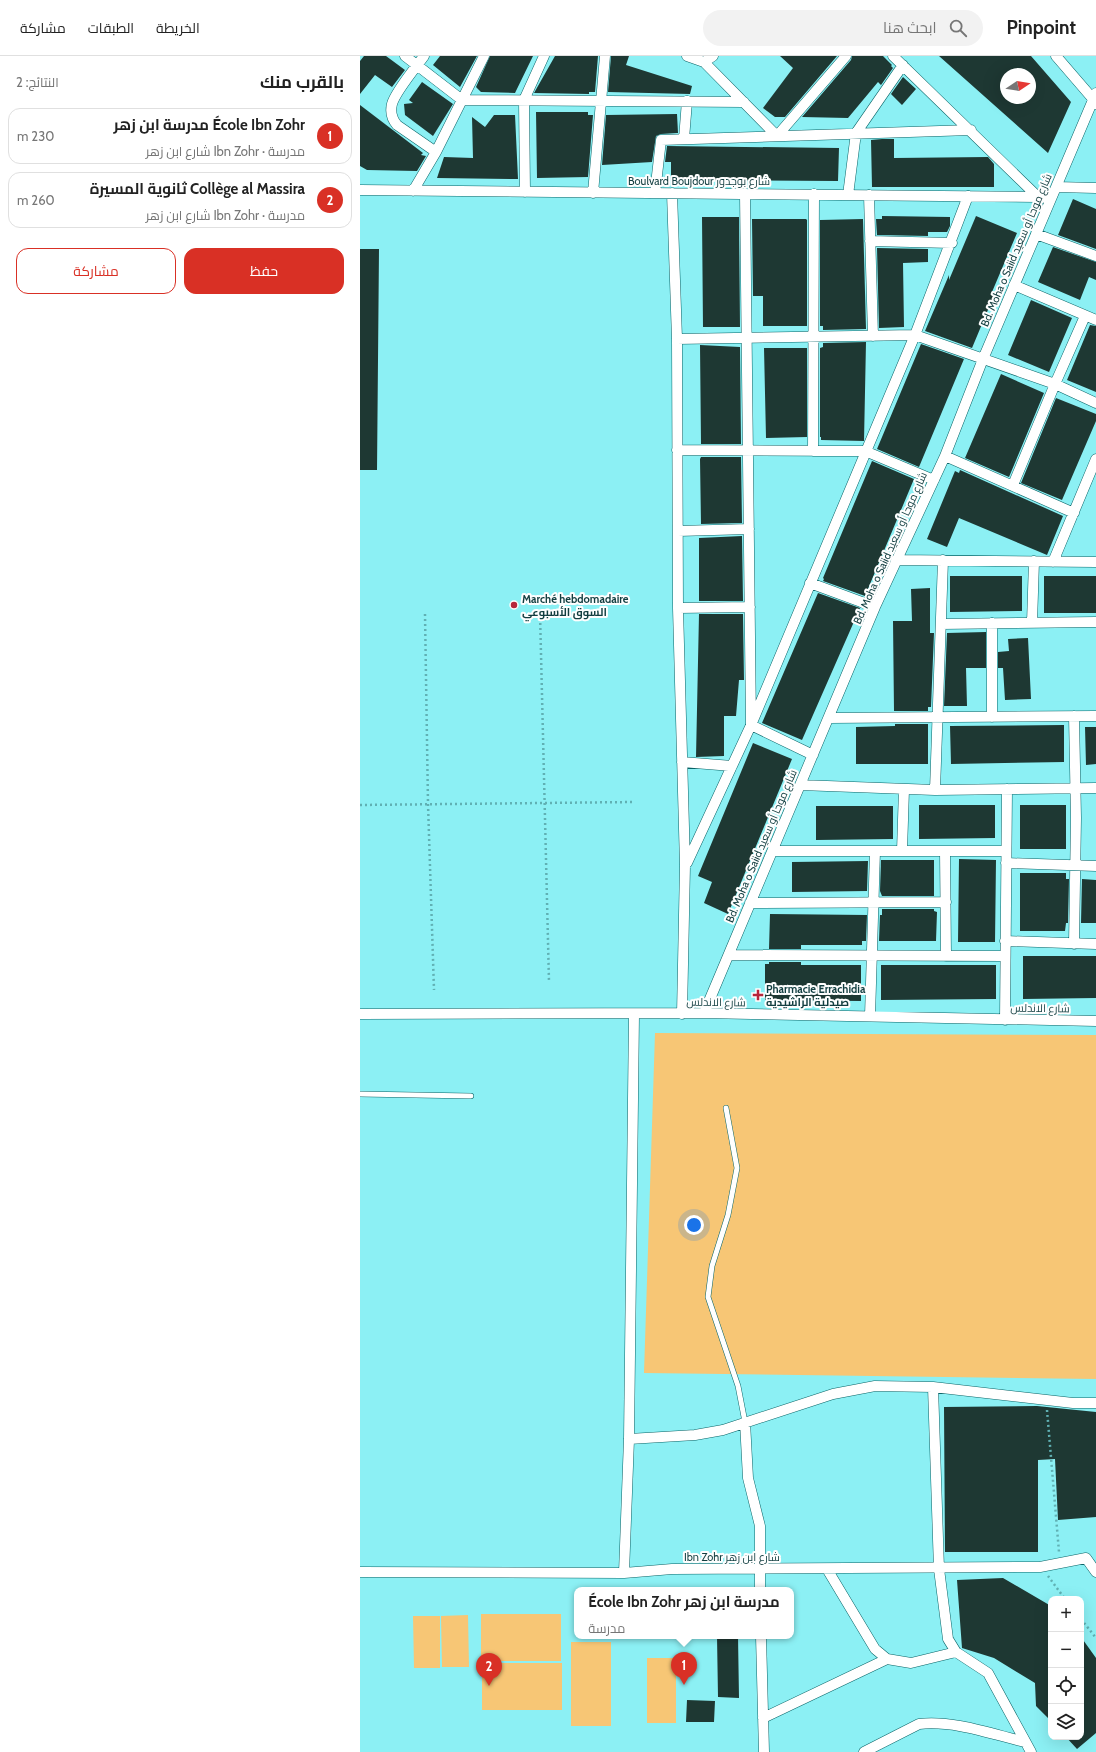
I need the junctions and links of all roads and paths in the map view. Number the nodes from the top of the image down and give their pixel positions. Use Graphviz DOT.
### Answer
graph roads {
  1 [pos="405,56"];
  2 [pos="424,56"];
  3 [pos="484,56"];
  4 [pos="544,56"];
  5 [pos="605,56"];
  6 [pos="687,56"];
  7 [pos="713,56"];
  8 [pos="846,56"];
  9 [pos="893,56"];
  10 [pos="1056,56"];
  11 [pos="704,62"];
  12 [pos="417,65"];
  13 [pos="903,65"];
  14 [pos="1095,99"];
  15 [pos="462,100"];
  16 [pos="524,100"];
  17 [pos="600,101"];
  18 [pos="687,102"];
  19 [pos="744,102"];
  20 [pos="970,130"];
  21 [pos="856,134"];
  22 [pos="777,136"];
  23 [pos="684,139"];
  24 [pos="436,152"];
  25 [pos="1056,187"];
  26 [pos="1096,188"];
  27 [pos="361,190"];
  28 [pos="413,191"];
  29 [pos="525,192"];
  30 [pos="593,192"];
  31 [pos="655,193"];
  32 [pos="672,193"];
  33 [pos="744,194"];
  34 [pos="814,194"];
  35 [pos="848,195"];
  36 [pos="869,195"];
  37 [pos="968,196"];
  38 [pos="1038,197"];
  39 [pos="1049,201"];
  40 [pos="1036,234"];
  41 [pos="870,241"];
  42 [pos="952,243"];
  43 [pos="1096,256"];
  44 [pos="1014,285"];
  45 [pos="1085,316"];
  46 [pos="1096,320"];
  47 [pos="915,335"];
  48 [pos="814,336"];
  49 [pos="873,336"];
  50 [pos="746,338"];
  51 [pos="677,339"];
  52 [pos="983,359"];
  53 [pos="1055,384"];
  54 [pos="1096,404"];
  55 [pos="677,450"];
  56 [pos="748,450"];
  57 [pos="813,451"];
  58 [pos="865,451"];
  59 [pos="945,456"];
  60 [pos="1096,459"];
  61 [pos="934,480"];
  62 [pos="1013,485"];
  63 [pos="1074,513"];
  64 [pos="749,529"];
  65 [pos="678,531"];
  66 [pos="896,560"];
  67 [pos="943,560"];
  68 [pos="1034,562"];
  69 [pos="1053,562"];
  70 [pos="1096,562"];
  71 [pos="810,583"];
  72 [pos="750,607"];
  73 [pos="875,607"];
  74 [pos="678,608"];
  75 [pos="540,613"];
  76 [pos="425,614"];
  77 [pos="1096,622"];
  78 [pos="992,623"];
  79 [pos="1032,623"];
  80 [pos="941,624"];
  81 [pos="1074,716"];
  82 [pos="1096,716"];
  83 [pos="938,717"];
  84 [pos="992,717"];
  85 [pos="829,718"];
  86 [pos="751,726"];
  87 [pos="813,755"];
  88 [pos="682,762"];
  89 [pos="732,766"];
  90 [pos="800,785"];
  91 [pos="1076,788"];
  92 [pos="1096,788"];
  93 [pos="904,789"];
  94 [pos="1007,789"];
  95 [pos="935,790"];
  96 [pos="634,802"];
  97 [pos="544,803"];
  98 [pos="428,804"];
  99 [pos="360,805"];
  100 [pos="772,851"];
  101 [pos="875,851"];
  102 [pos="902,851"];
  103 [pos="945,851"];
  104 [pos="1006,851"];
  105 [pos="1006,864"];
  106 [pos="685,865"];
  107 [pos="1075,865"];
  108 [pos="1096,866"];
  109 [pos="873,902"];
  110 [pos="946,902"];
  111 [pos="750,903"];
  112 [pos="1005,941"];
  113 [pos="1074,944"];
  114 [pos="1096,944"];
  115 [pos="729,955"];
  116 [pos="872,956"];
  117 [pos="946,956"];
  118 [pos="1005,956"];
  119 [pos="549,982"];
  120 [pos="434,990"];
  121 [pos="704,1013"];
  122 [pos="360,1014"];
  123 [pos="634,1014"];
  124 [pos="682,1014"];
  125 [pos="870,1016"];
  126 [pos="1005,1020"];
  127 [pos="1096,1021"];
  128 [pos="360,1094"];
  129 [pos="470,1096"];
  130 [pos="726,1108"];
  131 [pos="933,1387"];
  132 [pos="1046,1399"];
  133 [pos="1096,1403"];
  134 [pos="745,1422"];
  135 [pos="629,1439"];
  136 [pos="1060,1563"];
  137 [pos="1040,1566"];
  138 [pos="939,1568"];
  139 [pos="827,1569"];
  140 [pos="760,1570"];
  141 [pos="360,1572"];
  142 [pos="1096,1572"];
  143 [pos="624,1573"];
  144 [pos="760,1587"];
  145 [pos="1063,1596"];
  146 [pos="1084,1623"];
  147 [pos="1096,1638"];
  148 [pos="761,1639"];
  149 [pos="956,1652"];
  150 [pos="887,1659"];
  151 [pos="763,1718"];
  152 [pos="1025,1742"];
  153 [pos="764,1752"];
  154 [pos="864,1752"];
  155 [pos="1032,1752"];
  1 -- 12 [label="street"];
  2 -- 12 [label="street"];
  3 -- 15 [label="street"];
  4 -- 16 [label="street"];
  5 -- 17 [label="street"];
  6 -- 11 [label="street"];
  7 -- 11 [label="street"];
  8 -- 22 [label="street"];
  9 -- 13 [label="street"];
  10 -- 14 [label="street"];
  11 -- 19 [label="street"];
  12 -- 15 [label="street"];
  12 -- 24 [label="street"];
  13 -- 20 [label="street"];
  13 -- 21 [label="street"];
  14 -- 25 [label="street, Bd. Moha o Saiid شارع موحا أو سعيد"];
  15 -- 16 [label="street"];
  15 -- 24 [label="street"];
  16 -- 17 [label="street"];
  16 -- 29 [label="street"];
  17 -- 18 [label="street"];
  17 -- 30 [label="street"];
  18 -- 19 [label="street"];
  18 -- 23 [label="street"];
  19 -- 22 [label="street"];
  20 -- 21 [label="street"];
  20 -- 38 [label="street"];
  21 -- 22 [label="street"];
  21 -- 35 [label="street"];
  22 -- 23 [label="street"];
  23 -- 31 [label="street"];
  24 -- 28 [label="street"];
  25 -- 26 [label="street"];
  25 -- 39 [label="street, Bd. Moha o Saiid شارع موحا أو سعيد"];
  27 -- 28 [label="street, Boulvard Boujdour شارع بوجدور"];
  28 -- 29 [label="street, Boulvard Boujdour شارع بوجدور"];
  29 -- 30 [label="street, Boulvard Boujdour شارع بوجدور"];
  30 -- 31 [label="street, Boulvard Boujdour شارع بوجدور"];
  31 -- 32 [label="street, Boulvard Boujdour شارع بوجدور"];
  32 -- 33 [label="street, Boulvard Boujdour شارع بوجدور"];
  32 -- 51 [label="street"];
  33 -- 34 [label="street, Boulvard Boujdour شارع بوجدور"];
  33 -- 50 [label="street"];
  34 -- 35 [label="street, Boulvard Boujdour شارع بوجدور"];
  34 -- 48 [label="street"];
  35 -- 36 [label="street, Boulvard Boujdour شارع بوجدور"];
  36 -- 37 [label="street, Boulvard Boujdour شارع بوجدور"];
  36 -- 41 [label="street"];
  37 -- 38 [label="street, Boulvard Boujdour شارع بوجدور"];
  37 -- 42 [label="street"];
  38 -- 39 [label="street"];
  39 -- 40 [label="street, Bd. Moha o Saiid شارع موحا أو سعيد"];
  40 -- 43 [label="street"];
  40 -- 44 [label="street, Bd. Moha o Saiid شارع موحا أو سعيد"];
  41 -- 42 [label="street"];
  41 -- 49 [label="street"];
  42 -- 47 [label="street"];
  44 -- 45 [label="street"];
  44 -- 52 [label="street, Bd. Moha o Saiid شارع موحا أو سعيد"];
  45 -- 46 [label="street"];
  45 -- 53 [label="street"];
  47 -- 49 [label="street"];
  47 -- 52 [label="street"];
  47 -- 58 [label="street"];
  48 -- 49 [label="street"];
  48 -- 50 [label="street"];
  48 -- 57 [label="street"];
  50 -- 51 [label="street"];
  50 -- 56 [label="street"];
  51 -- 55 [label="street"];
  52 -- 53 [label="street"];
  52 -- 59 [label="street, Bd. Moha o Saiid شارع موحا أو سعيد"];
  53 -- 54 [label="street"];
  53 -- 62 [label="street"];
  55 -- 56 [label="street"];
  55 -- 65 [label="street"];
  56 -- 57 [label="street"];
  56 -- 64 [label="street"];
  57 -- 58 [label="street"];
  58 -- 61 [label="street"];
  58 -- 71 [label="street"];
  59 -- 61 [label="street, Bd. Moha o Saiid شارع موحا أو سعيد"];
  59 -- 62 [label="street"];
  60 -- 63 [label="street"];
  61 -- 66 [label="street, Bd. Moha o Saiid شارع موحا أو سعيد"];
  62 -- 63 [label="street"];
  63 -- 69 [label="street"];
  64 -- 65 [label="street"];
  64 -- 72 [label="street"];
  65 -- 74 [label="street"];
  66 -- 67 [label="street"];
  66 -- 73 [label="street, Bd. Moha o Saiid شارع موحا أو سعيد"];
  67 -- 68 [label="street"];
  67 -- 80 [label="street"];
  68 -- 69 [label="street"];
  68 -- 79 [label="street"];
  69 -- 70 [label="street"];
  71 -- 73 [label="street"];
  71 -- 86 [label="street"];
  72 -- 74 [label="street"];
  72 -- 86 [label="street"];
  73 -- 85 [label="street, Bd. Moha o Saiid شارع موحا أو سعيد"];
  74 -- 88 [label="street"];
  75 -- 97 [label="path"];
  76 -- 98 [label="path"];
  77 -- 79 [label="street"];
  78 -- 79 [label="street"];
  78 -- 80 [label="street"];
  78 -- 84 [label="street"];
  80 -- 83 [label="street"];
  81 -- 82 [label="street"];
  81 -- 84 [label="street"];
  81 -- 91 [label="street"];
  83 -- 84 [label="street"];
  83 -- 85 [label="street"];
  83 -- 95 [label="street"];
  85 -- 87 [label="street, Bd. Moha o Saiid شارع موحا أو سعيد"];
  86 -- 87 [label="street"];
  86 -- 89 [label="street"];
  87 -- 90 [label="street, Bd. Moha o Saiid شارع موحا أو سعيد"];
  88 -- 89 [label="street"];
  88 -- 106 [label="street"];
  89 -- 106 [label="street"];
  90 -- 93 [label="street"];
  90 -- 100 [label="street, Bd. Moha o Saiid شارع موحا أو سعيد"];
  91 -- 92 [label="street"];
  91 -- 94 [label="street"];
  91 -- 107 [label="street"];
  93 -- 95 [label="street"];
  93 -- 102 [label="street"];
  94 -- 95 [label="street"];
  94 -- 104 [label="street"];
  96 -- 97 [label="path"];
  97 -- 98 [label="path"];
  97 -- 119 [label="path"];
  98 -- 99 [label="path"];
  98 -- 120 [label="path"];
  100 -- 101 [label="street"];
  100 -- 111 [label="street, Bd. Moha o Saiid شارع موحا أو سعيد"];
  101 -- 102 [label="street"];
  101 -- 109 [label="street"];
  102 -- 103 [label="street"];
  103 -- 104 [label="street"];
  103 -- 110 [label="street"];
  104 -- 105 [label="street"];
  105 -- 107 [label="street"];
  105 -- 112 [label="street"];
  106 -- 124 [label="street"];
  107 -- 108 [label="street"];
  107 -- 113 [label="street"];
  109 -- 110 [label="street"];
  109 -- 111 [label="street"];
  109 -- 116 [label="street"];
  110 -- 117 [label="street"];
  111 -- 115 [label="street, Bd. Moha o Saiid شارع موحا أو سعيد"];
  112 -- 113 [label="street"];
  112 -- 118 [label="street"];
  113 -- 114 [label="street"];
  115 -- 116 [label="street"];
  115 -- 121 [label="street, Bd. Moha o Saiid شارع موحا أو سعيد"];
  116 -- 117 [label="street"];
  116 -- 125 [label="street"];
  117 -- 118 [label="street"];
  118 -- 126 [label="street"];
  121 -- 124 [label="street, شارع الاندلس"];
  121 -- 125 [label="street, شارع الاندلس"];
  122 -- 123 [label="street, شارع الاندلس"];
  123 -- 124 [label="street, شارع الاندلس"];
  123 -- 135 [label="street"];
  125 -- 126 [label="street, شارع الاندلس"];
  126 -- 127 [label="street, شارع الاندلس"];
  128 -- 129 [label="lane"];
  130 -- 134 [label="lane"];
  131 -- 132 [label="street"];
  131 -- 134 [label="street"];
  131 -- 138 [label="street"];
  132 -- 133 [label="street"];
  132 -- 136 [label="path"];
  134 -- 135 [label="street"];
  134 -- 140 [label="street"];
  135 -- 143 [label="street"];
  136 -- 137 [label="street, Ibn Zohr شارع ابن زهر"];
  136 -- 142 [label="street, Ibn Zohr شارع ابن زهر"];
  137 -- 138 [label="street, Ibn Zohr شارع ابن زهر"];
  137 -- 145 [label="path"];
  138 -- 139 [label="street, Ibn Zohr شارع ابن زهر"];
  138 -- 149 [label="street"];
  139 -- 140 [label="street, Ibn Zohr شارع ابن زهر"];
  139 -- 150 [label="street"];
  140 -- 143 [label="street, Ibn Zohr شارع ابن زهر"];
  140 -- 144 [label="street"];
  141 -- 143 [label="street, Ibn Zohr شارع ابن زهر"];
  146 -- 147 [label="path"];
  148 -- 151 [label="street"];
  149 -- 150 [label="street"];
  149 -- 152 [label="street"];
  150 -- 151 [label="street"];
  151 -- 153 [label="street"];
  152 -- 154 [label="street"];
  152 -- 155 [label="street"];
}
